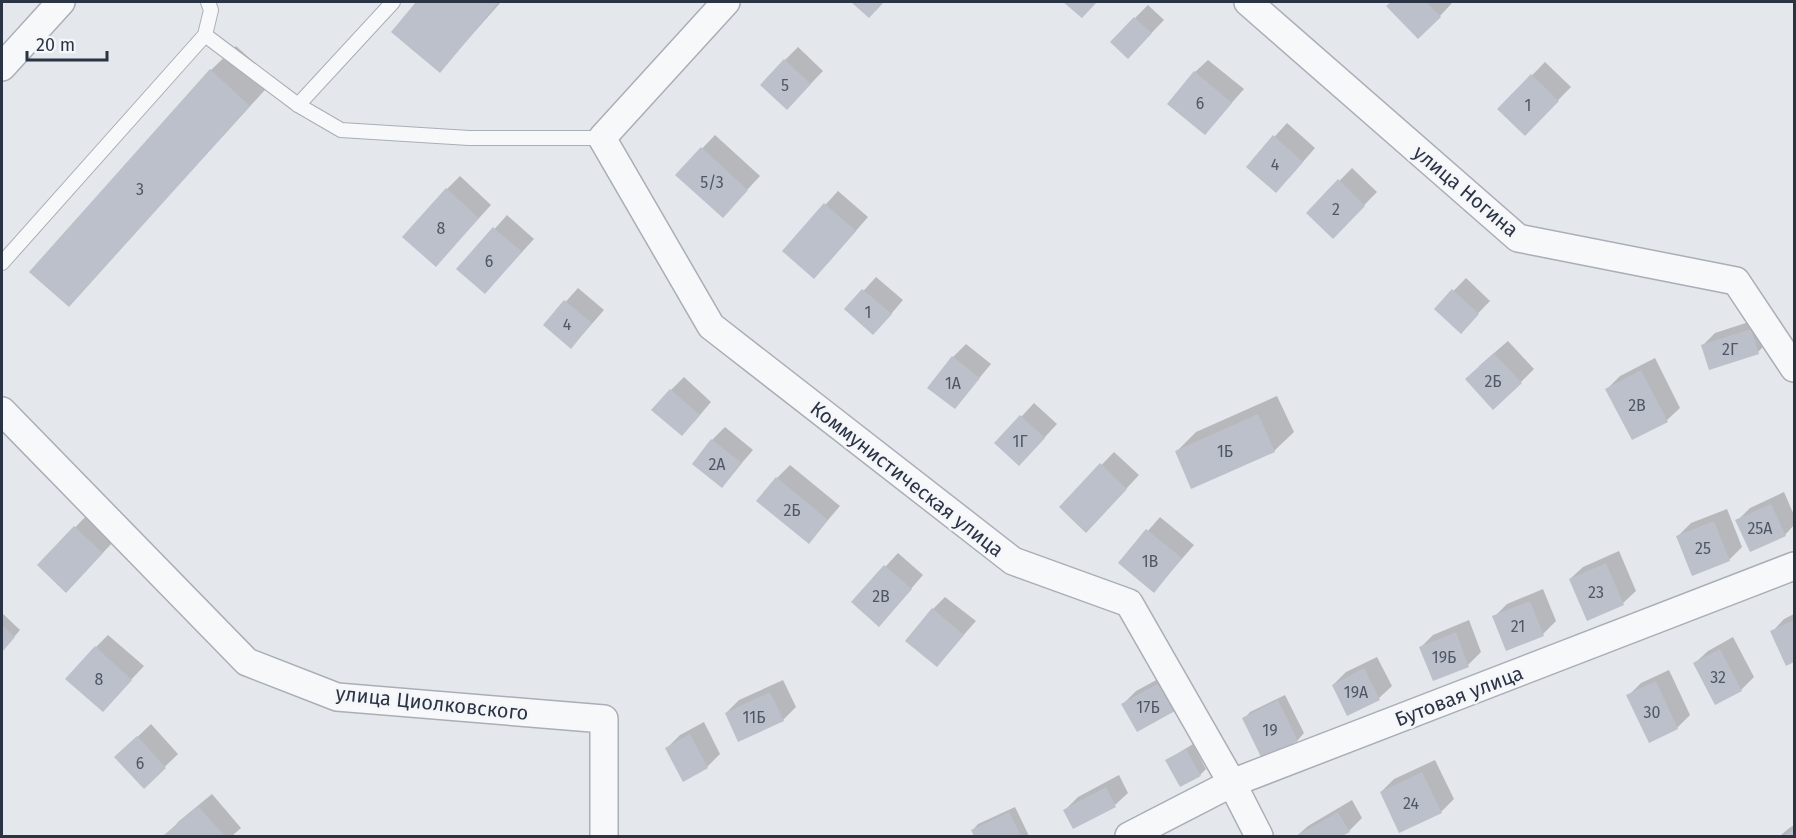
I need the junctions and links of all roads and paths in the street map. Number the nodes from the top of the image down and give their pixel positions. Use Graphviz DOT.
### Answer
graph roads {
  1 [pos="61,2"];
  2 [pos="208,2"];
  3 [pos="393,2"];
  4 [pos="726,2"];
  5 [pos="1248,2"];
  6 [pos="205,34"];
  7 [pos="2,67"];
  8 [pos="298,105"];
  9 [pos="602,138"];
  10 [pos="2,263"];
  11 [pos="1794,366"];
  12 [pos="2,411"];
  13 [pos="1794,566"];
  14 [pos="1232,783"];
  15 [pos="603,837"];
  16 [pos="1129,837"];
  17 [pos="1259,837"];
  1 -- 7 [label="street"];
  2 -- 6 [label="lane"];
  3 -- 8 [label="lane"];
  4 -- 9 [label="street"];
  5 -- 11 [label="street, улица Ногина"];
  6 -- 8 [label="lane"];
  6 -- 10 [label="lane"];
  8 -- 9 [label="lane"];
  9 -- 14 [label="street, Коммунистическая улица"];
  12 -- 15 [label="street, улица Циолковского"];
  13 -- 14 [label="street, Бутовая улица"];
  14 -- 16 [label="street, Бутовая улица"];
  14 -- 17 [label="street, Коммунистическая улица"];
}
